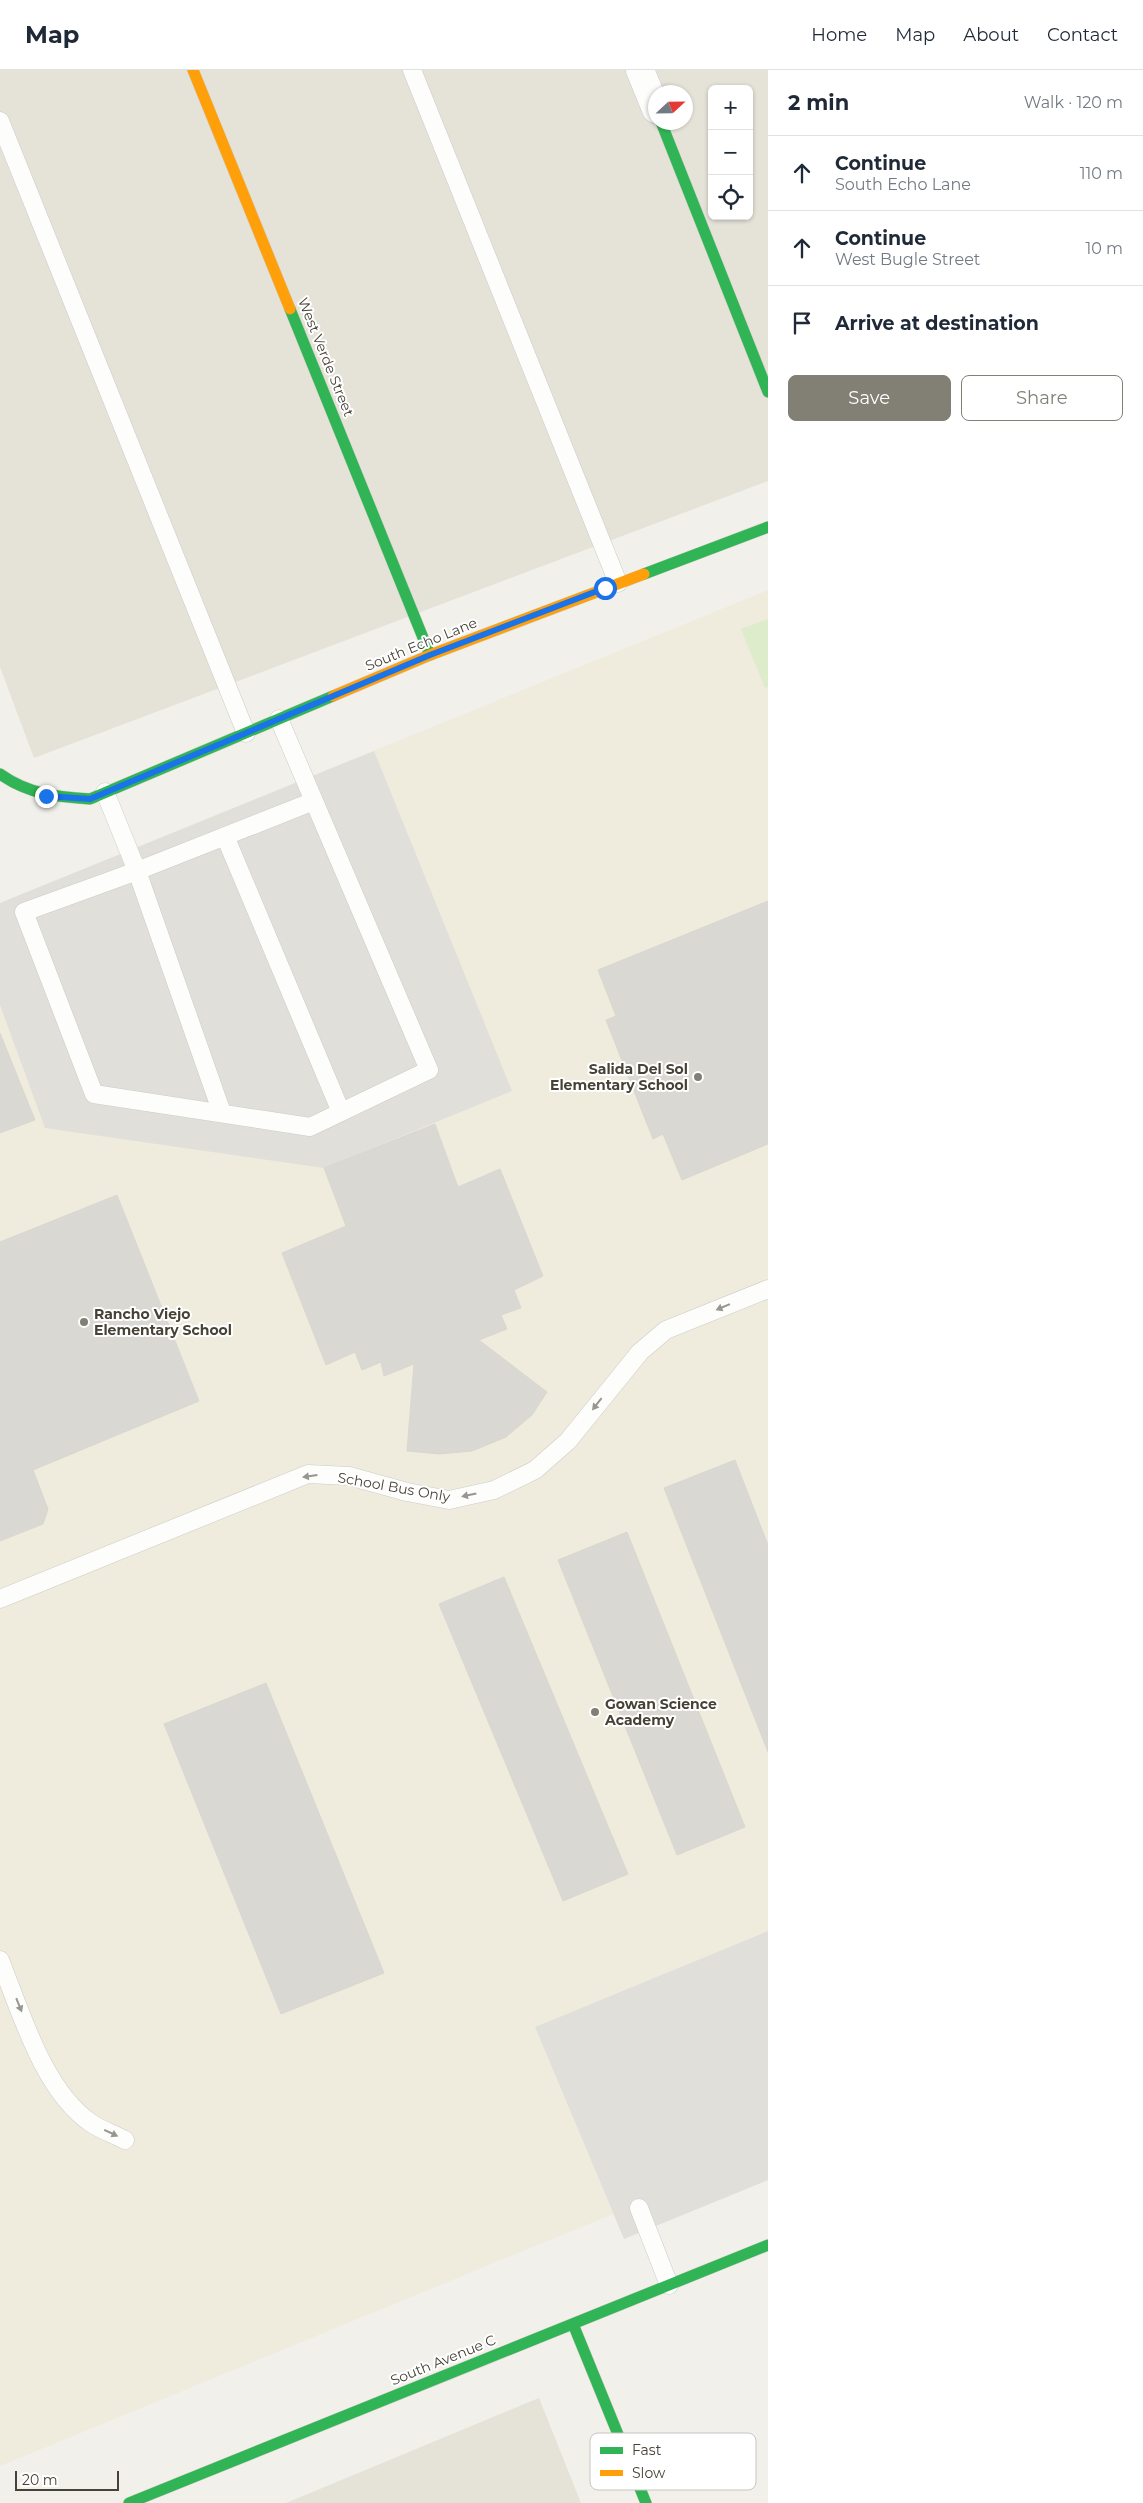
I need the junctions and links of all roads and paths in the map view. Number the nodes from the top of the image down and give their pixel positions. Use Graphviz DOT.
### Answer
graph roads {
  1 [pos="193,70"];
  2 [pos="412,70"];
  3 [pos="640,70"];
  4 [pos="648,90"];
  5 [pos="0,122"];
  6 [pos="664,130"];
  7 [pos="768,392"];
  8 [pos="768,527"];
  9 [pos="618,583"];
  10 [pos="430,655"];
  11 [pos="280,719"];
  12 [pos="246,733"];
  13 [pos="0,774"];
  14 [pos="98,796"];
  15 [pos="314,801"];
  16 [pos="225,836"];
  17 [pos="137,871"];
  18 [pos="341,1112"];
  19 [pos="222,1113"];
  20 [pos="768,1289"];
  21 [pos="0,1599"];
  22 [pos="0,1960"];
  23 [pos="125,2140"];
  24 [pos="639,2208"];
  25 [pos="768,2245"];
  26 [pos="669,2285"];
  27 [pos="573,2324"];
  28 [pos="617,2433"];
  29 [pos="641,2490"];
  30 [pos="129,2503"];
  31 [pos="646,2503"];
  1 -- 10 [label="street, West Verde Street"];
  2 -- 9 [label="lane"];
  3 -- 4 [label="street"];
  5 -- 12 [label="lane"];
  6 -- 7 [label="street"];
  8 -- 9 [label="street, South Echo Lane"];
  9 -- 10 [label="street, South Echo Lane"];
  10 -- 11 [label="street, South Echo Lane"];
  11 -- 12 [label="street, South Echo Lane"];
  11 -- 15 [label="lane"];
  12 -- 14 [label="street, South Echo Lane"];
  13 -- 14 [label="street"];
  14 -- 17 [label="lane"];
  15 -- 16 [label="lane"];
  15 -- 18 [label="lane"];
  16 -- 17 [label="lane"];
  16 -- 18 [label="lane"];
  17 -- 19 [label="lane"];
  17 -- 19 [label="lane"];
  18 -- 19 [label="lane"];
  20 -- 21 [label="lane, School Bus Only, one-way"];
  22 -- 23 [label="lane, one-way"];
  24 -- 26 [label="lane"];
  25 -- 26 [label="street, South Avenue C"];
  26 -- 27 [label="street, South Avenue C"];
  27 -- 28 [label="street"];
  27 -- 30 [label="street, South Avenue C"];
  29 -- 31 [label="street"];
}
